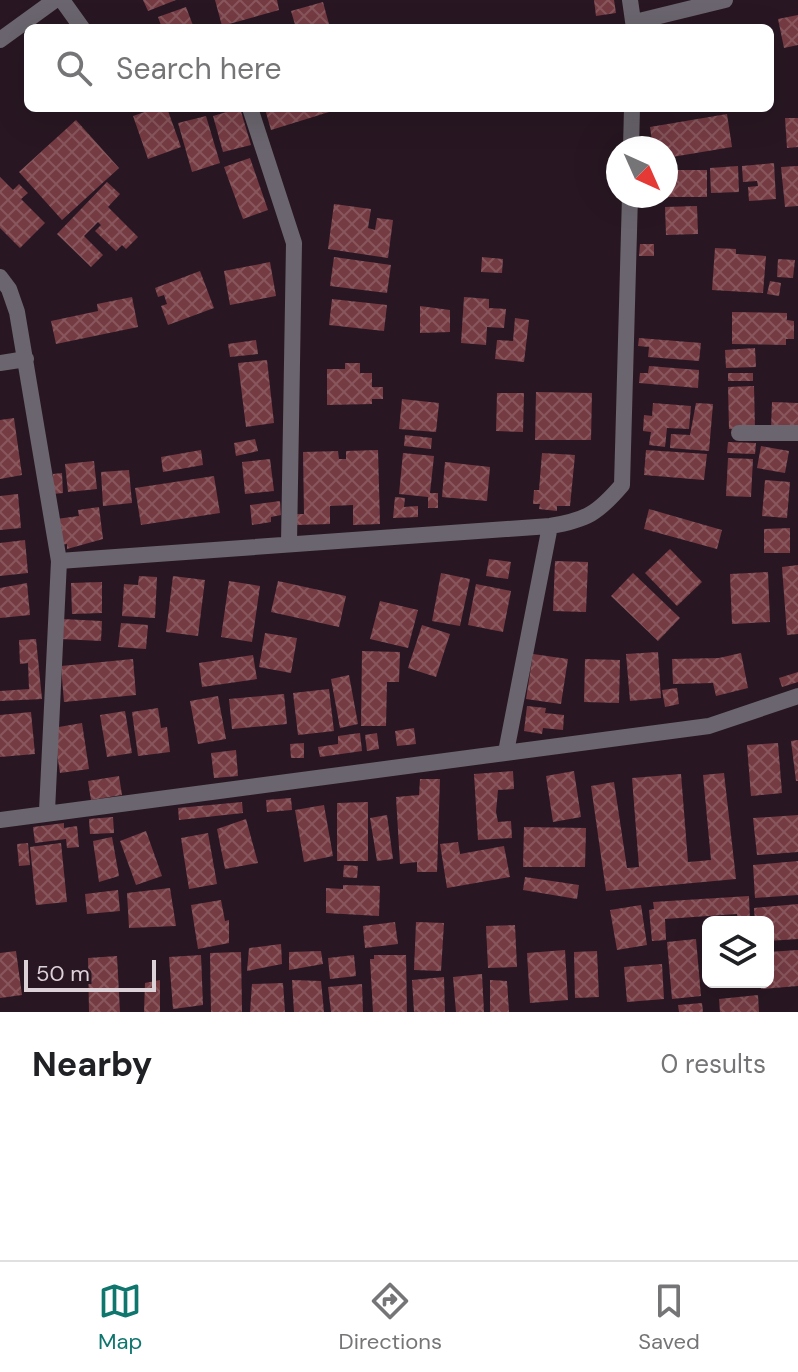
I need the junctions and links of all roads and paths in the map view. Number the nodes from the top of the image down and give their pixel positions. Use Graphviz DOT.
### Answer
graph roads {
  1 [pos="55,0"];
  2 [pos="62,0"];
  3 [pos="630,0"];
  4 [pos="725,0"];
  5 [pos="79,24"];
  6 [pos="634,24"];
  7 [pos="638,24"];
  8 [pos="0,40"];
  9 [pos="251,112"];
  10 [pos="632,112"];
  11 [pos="631,136"];
  12 [pos="630,208"];
  13 [pos="0,277"];
  14 [pos="26,359"];
  15 [pos="0,363"];
  16 [pos="739,433"];
  17 [pos="798,433"];
  18 [pos="550,526"];
  19 [pos="289,543"];
  20 [pos="59,561"];
  21 [pos="798,696"];
  22 [pos="506,752"];
  23 [pos="47,811"];
  24 [pos="0,820"];
  1 -- 8 [label="street"];
  2 -- 5 [label="street"];
  3 -- 6 [label="street"];
  4 -- 7 [label="street"];
  9 -- 19 [label="street"];
  10 -- 11 [label="street"];
  12 -- 18 [label="street"];
  13 -- 14 [label="street"];
  14 -- 15 [label="street"];
  14 -- 20 [label="street"];
  16 -- 17 [label="street"];
  18 -- 19 [label="street"];
  18 -- 22 [label="street"];
  19 -- 20 [label="street"];
  20 -- 23 [label="street"];
  21 -- 22 [label="street"];
  22 -- 23 [label="street"];
  23 -- 24 [label="street"];
}
